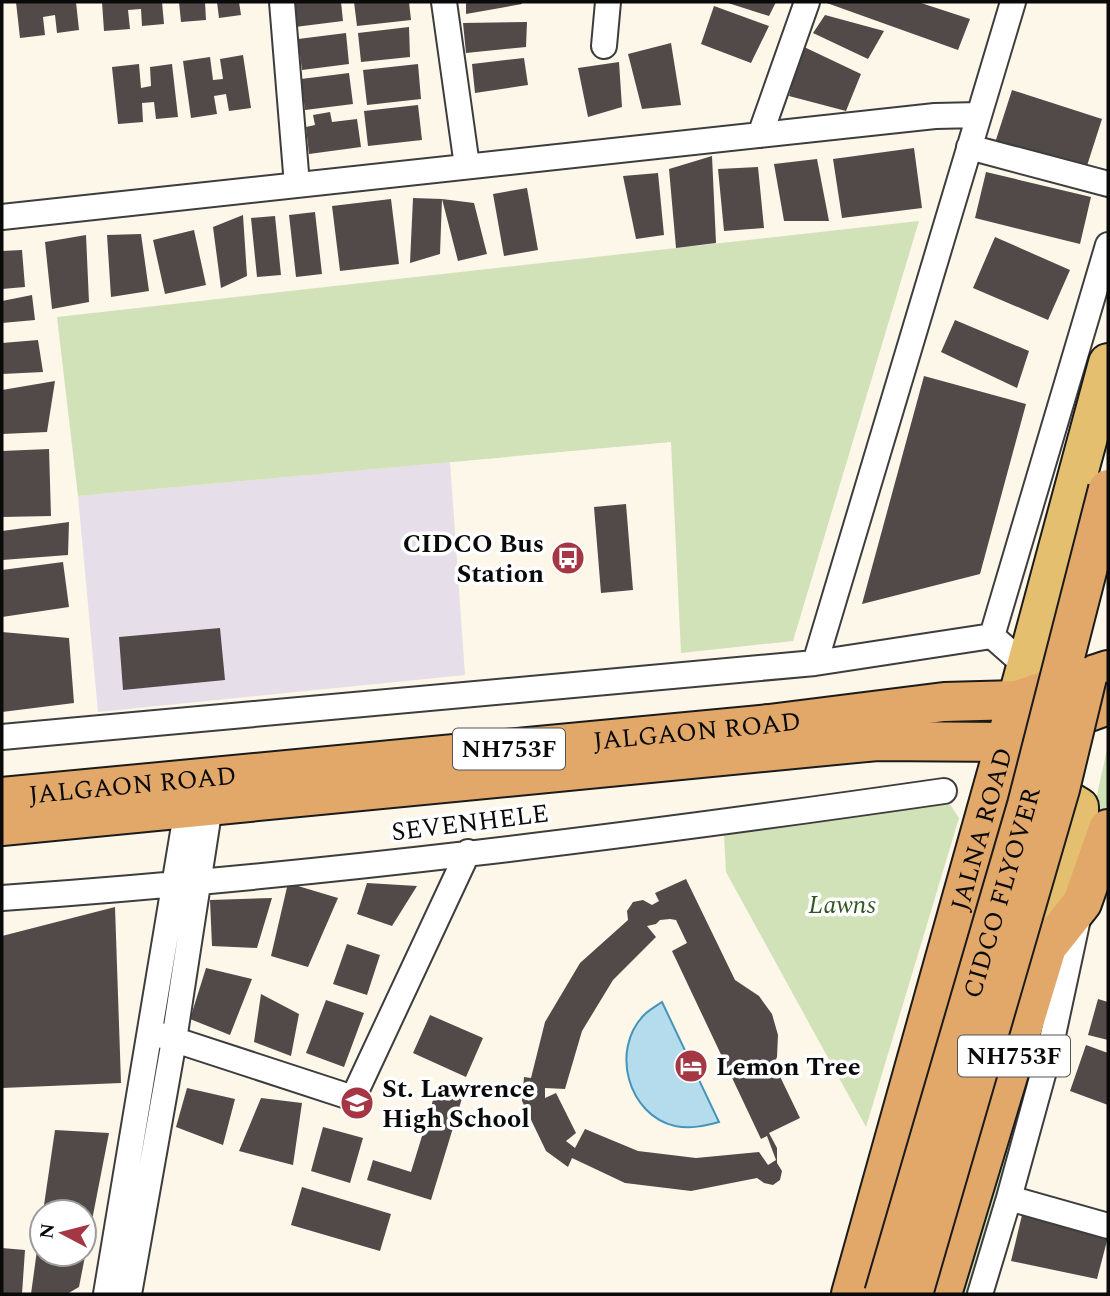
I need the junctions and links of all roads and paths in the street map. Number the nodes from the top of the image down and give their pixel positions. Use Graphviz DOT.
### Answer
graph roads {
  1 [pos="282,2"];
  2 [pos="444,2"];
  3 [pos="608,2"];
  4 [pos="807,2"];
  5 [pos="1013,2"];
  6 [pos="604,47"];
  7 [pos="979,115"];
  8 [pos="760,135"];
  9 [pos="970,147"];
  10 [pos="467,166"];
  11 [pos="1108,184"];
  12 [pos="297,185"];
  13 [pos="2,217"];
  14 [pos="1108,245"];
  15 [pos="1108,363"];
  16 [pos="1108,489"];
  17 [pos="1108,586"];
  18 [pos="992,636"];
  19 [pos="815,663"];
  20 [pos="1108,670"];
  21 [pos="1021,683"];
  22 [pos="1108,705"];
  23 [pos="2,737"];
  24 [pos="1007,742"];
  25 [pos="944,791"];
  26 [pos="2,797"];
  27 [pos="990,801"];
  28 [pos="198,807"];
  29 [pos="2,825"];
  30 [pos="1108,829"];
  31 [pos="468,852"];
  32 [pos="199,883"];
  33 [pos="173,886"];
  34 [pos="2,898"];
  35 [pos="1082,903"];
  36 [pos="1047,947"];
  37 [pos="149,1032"];
  38 [pos="174,1040"];
  39 [pos="1009,1198"];
  40 [pos="1108,1226"];
  41 [pos="106,1294"];
  42 [pos="129,1294"];
  43 [pos="852,1294"];
  44 [pos="884,1294"];
  45 [pos="914,1294"];
  46 [pos="942,1294"];
  47 [pos="980,1294"];
  1 -- 12 [label="street"];
  2 -- 10 [label="street"];
  3 -- 6 [label="street"];
  4 -- 8 [label="street"];
  5 -- 7 [label="street"];
  7 -- 8 [label="street"];
  7 -- 9 [label="street"];
  8 -- 10 [label="street"];
  9 -- 11 [label="street"];
  9 -- 19 [label="street"];
  10 -- 12 [label="street"];
  12 -- 13 [label="street"];
  14 -- 18 [label="street"];
  15 -- 21 [label="main road, JALNA ROAD"];
  16 -- 44 [label="highway, CIDCO FLYOVER, bridge"];
  17 -- 45 [label="highway, CIDCO FLYOVER, bridge"];
  18 -- 19 [label="street"];
  18 -- 21 [label="street"];
  19 -- 23 [label="street"];
  20 -- 21 [label="highway, JALGAON ROAD"];
  21 -- 24 [label="highway, JALNA ROAD / NH753F"];
  21 -- 26 [label="highway, JALGAON ROAD / NH753F"];
  22 -- 24 [label="highway"];
  24 -- 27 [label="highway, JALNA ROAD / NH753F"];
  24 -- 28 [label="highway, JALGAON ROAD / NH753F"];
  25 -- 31 [label="street, SEVENHELE"];
  27 -- 36 [label="main road"];
  27 -- 43 [label="highway, JALNA ROAD / NH753F"];
  28 -- 29 [label="highway, JALGAON ROAD / NH753F"];
  28 -- 32 [label="street"];
  28 -- 33 [label="street"];
  30 -- 35 [label="highway, NH753F"];
  31 -- 32 [label="street, SEVENHELE"];
  31 -- 38 [label="street"];
  32 -- 33 [label="street, SEVENHELE"];
  32 -- 38 [label="street"];
  33 -- 34 [label="street, SEVENHELE"];
  33 -- 37 [label="street"];
  35 -- 36 [label="highway, NH753F"];
  35 -- 39 [label="street"];
  36 -- 46 [label="highway, NH753F"];
  37 -- 38 [label="street"];
  37 -- 41 [label="street"];
  38 -- 42 [label="street"];
  39 -- 40 [label="street"];
  39 -- 47 [label="street"];
}
